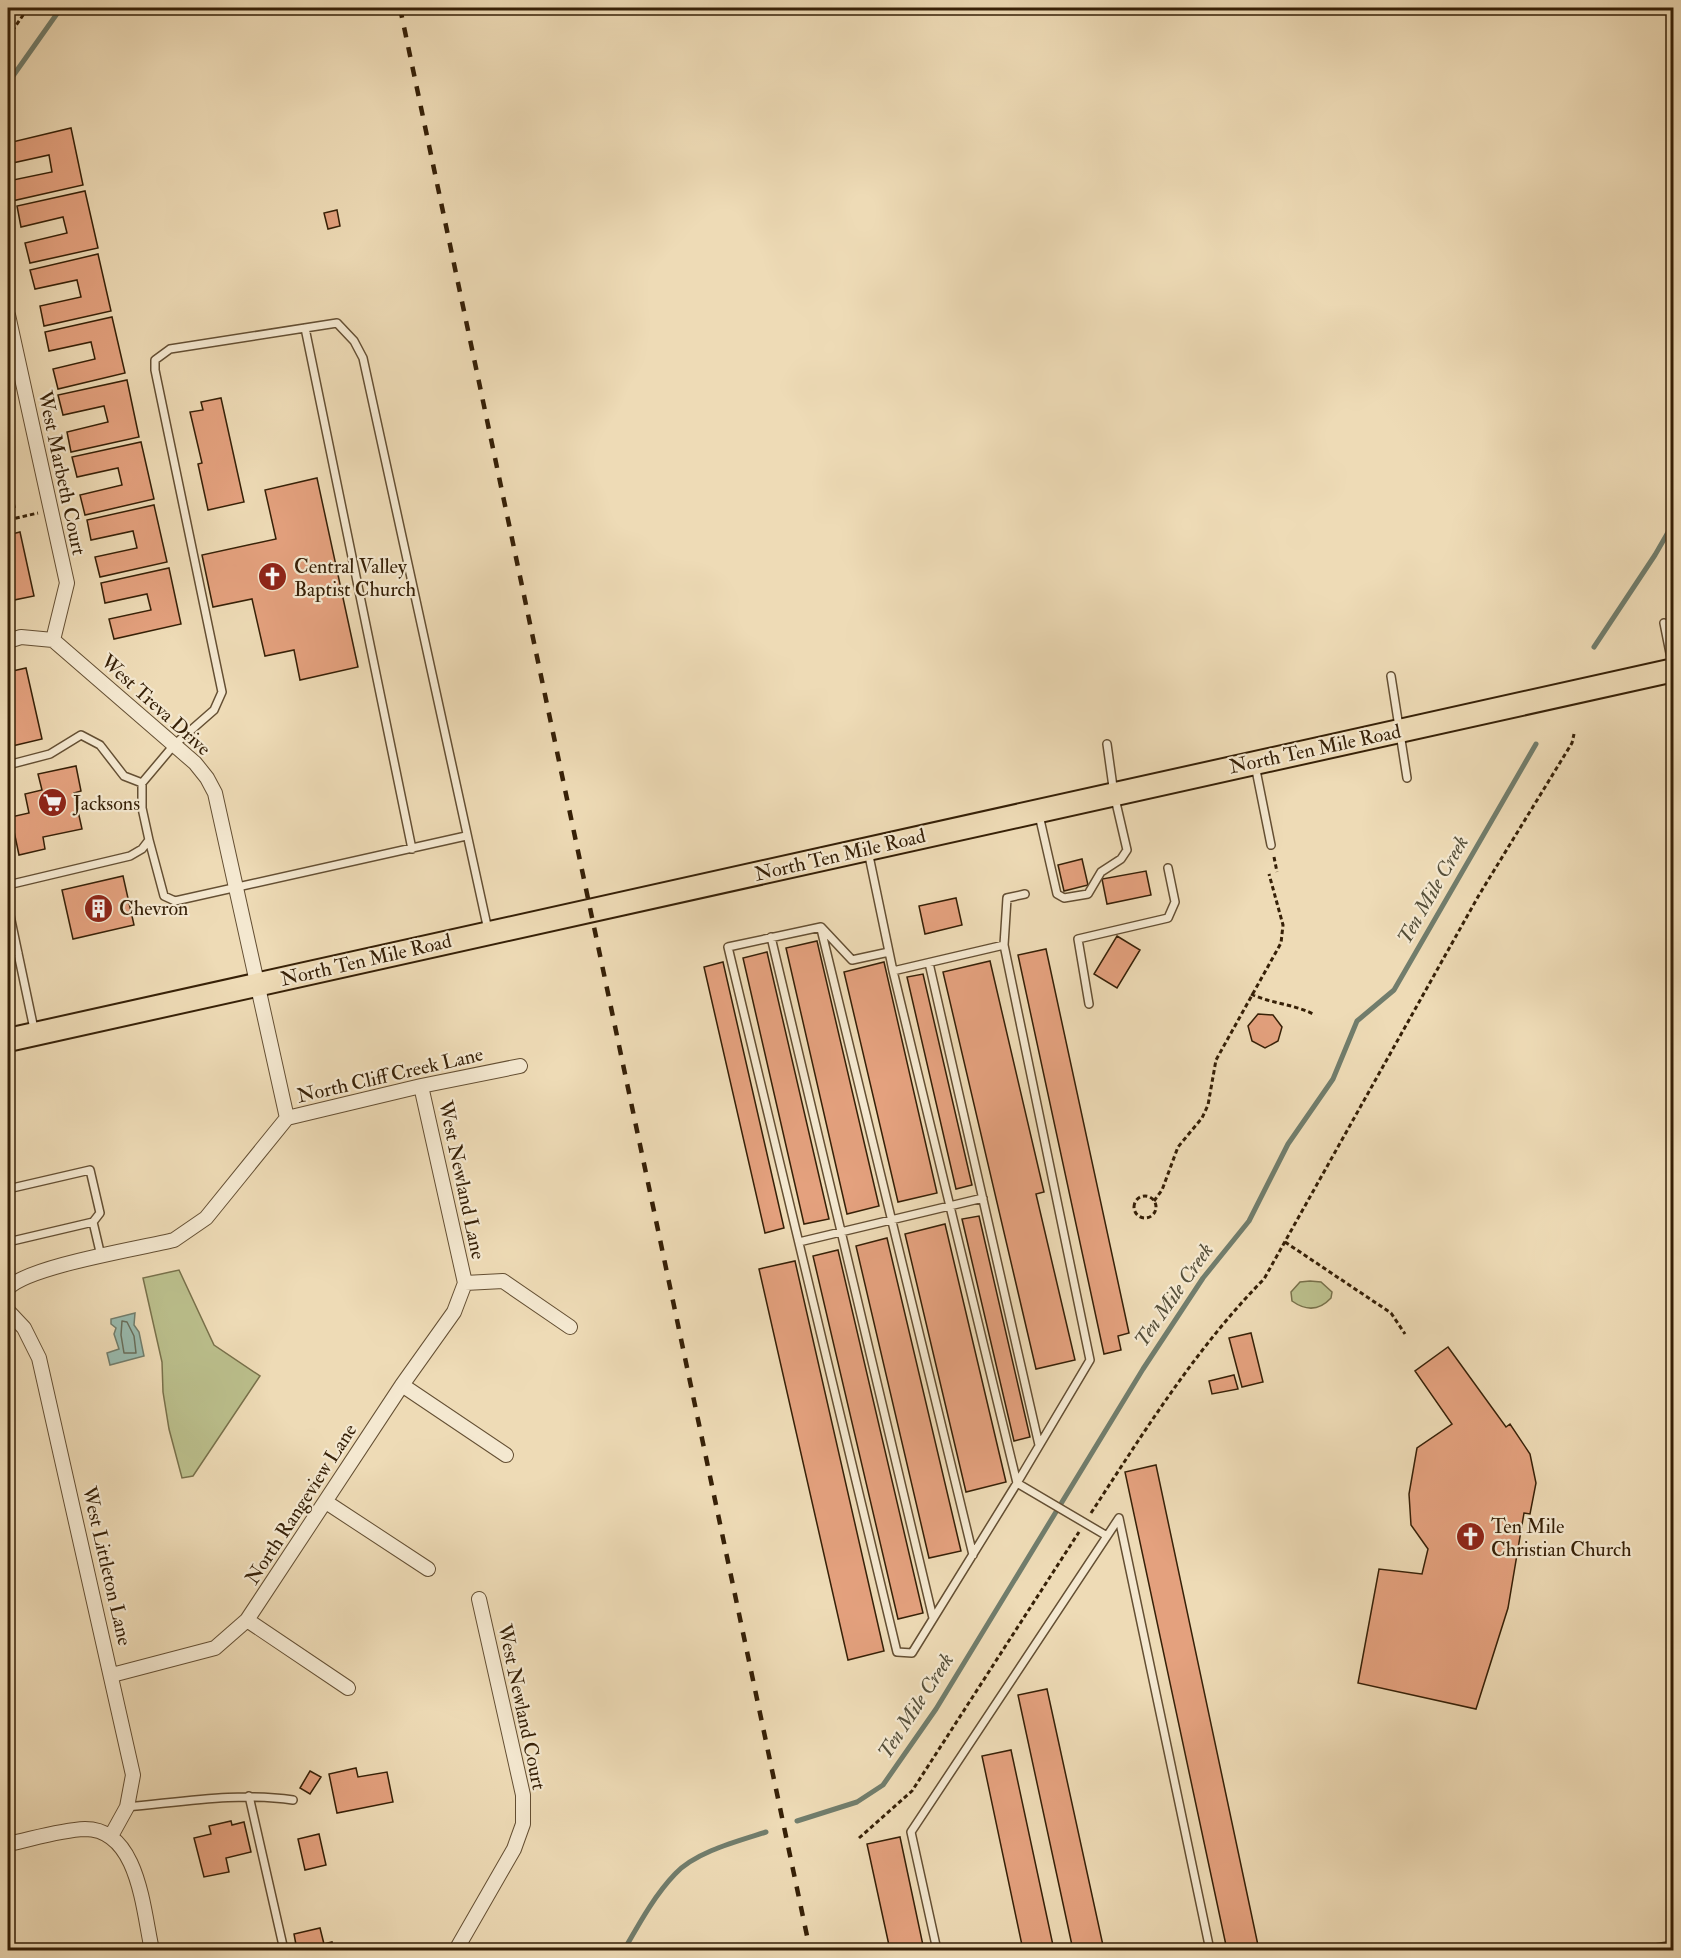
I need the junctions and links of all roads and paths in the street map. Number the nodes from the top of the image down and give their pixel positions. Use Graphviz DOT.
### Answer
graph roads {
  1 [pos="28,8"];
  2 [pos="8,37"];
  3 [pos="8,315"];
  4 [pos="304,328"];
  5 [pos="50,510"];
  6 [pos="8,520"];
  7 [pos="1664,623"];
  8 [pos="8,640"];
  9 [pos="53,640"];
  10 [pos="1673,670"];
  11 [pos="1391,676"];
  12 [pos="1400,731"];
  13 [pos="1574,734"];
  14 [pos="1107,744"];
  15 [pos="174,745"];
  16 [pos="1254,763"];
  17 [pos="8,765"];
  18 [pos="1407,778"];
  19 [pos="142,783"];
  20 [pos="1114,794"];
  21 [pos="1038,811"];
  22 [pos="466,836"];
  23 [pos="149,840"];
  24 [pos="1271,845"];
  25 [pos="412,849"];
  26 [pos="867,849"];
  27 [pos="1168,868"];
  28 [pos="1277,873"];
  29 [pos="1269,874"];
  30 [pos="8,885"];
  31 [pos="237,889"];
  32 [pos="1025,894"];
  33 [pos="8,906"];
  34 [pos="821,927"];
  35 [pos="488,933"];
  36 [pos="771,937"];
  37 [pos="1004,945"];
  38 [pos="8,948"];
  39 [pos="889,952"];
  40 [pos="18,953"];
  41 [pos="929,963"];
  42 [pos="893,971"];
  43 [pos="259,984"];
  44 [pos="1251,994"];
  45 [pos="1089,1004"];
  46 [pos="1315,1015"];
  47 [pos="35,1034"];
  48 [pos="8,1040"];
  49 [pos="520,1066"];
  50 [pos="421,1086"];
  51 [pos="287,1118"];
  52 [pos="8,1189"];
  53 [pos="982,1198"];
  54 [pos="1154,1201"];
  55 [pos="949,1205"];
  56 [pos="892,1219"];
  57 [pos="93,1222"];
  58 [pos="842,1232"];
  59 [pos="8,1242"];
  60 [pos="799,1242"];
  61 [pos="1285,1242"];
  62 [pos="101,1257"];
  63 [pos="465,1284"];
  64 [pos="8,1288"];
  65 [pos="8,1311"];
  66 [pos="570,1327"];
  67 [pos="1405,1334"];
  68 [pos="402,1384"];
  69 [pos="1039,1445"];
  70 [pos="506,1455"];
  71 [pos="1017,1483"];
  72 [pos="326,1502"];
  73 [pos="1085,1523"];
  74 [pos="1107,1536"];
  75 [pos="973,1555"];
  76 [pos="428,1569"];
  77 [pos="479,1599"];
  78 [pos="933,1618"];
  79 [pos="247,1620"];
  80 [pos="112,1675"];
  81 [pos="348,1688"];
  82 [pos="249,1796"];
  83 [pos="293,1800"];
  84 [pos="127,1807"];
  85 [pos="111,1836"];
  86 [pos="860,1838"];
  87 [pos="8,1844"];
  88 [pos="1674,1945"];
  89 [pos="153,1950"];
  90 [pos="284,1950"];
  91 [pos="456,1950"];
  92 [pos="937,1950"];
  93 [pos="1210,1950"];
  94 [pos="1646,1950"];
  1 -- 2 [label="path"];
  3 -- 5 [label="street, West Marbeth Court"];
  4 -- 15 [label="lane"];
  4 -- 22 [label="lane"];
  4 -- 25 [label="lane"];
  5 -- 6 [label="path"];
  5 -- 9 [label="street, West Marbeth Court"];
  7 -- 10 [label="lane"];
  8 -- 9 [label="street"];
  9 -- 15 [label="street, West Treva Drive"];
  10 -- 12 [label="main road, North Ten Mile Road"];
  11 -- 12 [label="lane"];
  12 -- 16 [label="main road, North Ten Mile Road"];
  12 -- 18 [label="lane"];
  13 -- 61 [label="path"];
  14 -- 20 [label="lane"];
  15 -- 19 [label="lane"];
  15 -- 31 [label="street, West Treva Drive"];
  16 -- 20 [label="main road, North Ten Mile Road"];
  16 -- 24 [label="lane"];
  17 -- 19 [label="lane"];
  19 -- 23 [label="lane"];
  20 -- 21 [label="main road, North Ten Mile Road"];
  20 -- 21 [label="lane"];
  21 -- 26 [label="main road, North Ten Mile Road"];
  22 -- 25 [label="lane"];
  22 -- 35 [label="lane"];
  23 -- 30 [label="lane"];
  23 -- 31 [label="lane"];
  24 -- 28 [label="path"];
  25 -- 31 [label="lane"];
  26 -- 35 [label="main road, North Ten Mile Road"];
  26 -- 39 [label="lane"];
  27 -- 45 [label="lane"];
  29 -- 44 [label="path"];
  31 -- 43 [label="street, West Treva Drive"];
  32 -- 37 [label="lane"];
  33 -- 40 [label="lane"];
  34 -- 36 [label="lane"];
  34 -- 39 [label="lane"];
  34 -- 56 [label="lane"];
  35 -- 43 [label="main road, North Ten Mile Road"];
  36 -- 58 [label="lane"];
  36 -- 60 [label="lane"];
  37 -- 41 [label="lane"];
  37 -- 69 [label="lane"];
  38 -- 40 [label="lane"];
  39 -- 42 [label="lane"];
  40 -- 47 [label="lane"];
  41 -- 42 [label="lane"];
  41 -- 53 [label="lane"];
  42 -- 55 [label="lane"];
  43 -- 47 [label="main road, North Ten Mile Road"];
  43 -- 51 [label="street, West Treva Drive"];
  44 -- 46 [label="path"];
  44 -- 54 [label="path"];
  47 -- 48 [label="main road, North Ten Mile Road"];
  49 -- 50 [label="street, North Cliff Creek Lane"];
  50 -- 51 [label="street, North Cliff Creek Lane"];
  50 -- 63 [label="street, West Newland Lane"];
  51 -- 62 [label="street, North Cliff Creek Lane"];
  52 -- 57 [label="lane"];
  53 -- 55 [label="lane"];
  53 -- 69 [label="lane"];
  54 -- 54 [label="path"];
  55 -- 56 [label="lane"];
  55 -- 71 [label="lane"];
  56 -- 58 [label="lane"];
  56 -- 75 [label="lane"];
  57 -- 59 [label="lane"];
  57 -- 62 [label="lane"];
  58 -- 60 [label="lane"];
  58 -- 78 [label="lane"];
  60 -- 78 [label="lane"];
  61 -- 67 [label="path"];
  61 -- 73 [label="path"];
  62 -- 64 [label="street, North Cliff Creek Lane"];
  63 -- 66 [label="street"];
  63 -- 68 [label="street, North Rangeview Lane"];
  65 -- 80 [label="street, West Littleton Lane"];
  68 -- 70 [label="street"];
  68 -- 72 [label="street, North Rangeview Lane"];
  69 -- 71 [label="lane"];
  71 -- 73 [label="lane"];
  71 -- 75 [label="lane"];
  72 -- 76 [label="street"];
  72 -- 79 [label="street, North Rangeview Lane"];
  73 -- 74 [label="lane"];
  73 -- 86 [label="path"];
  74 -- 92 [label="lane"];
  74 -- 93 [label="lane"];
  75 -- 78 [label="lane"];
  77 -- 91 [label="street, West Newland Court"];
  79 -- 80 [label="street, North Rangeview Lane"];
  79 -- 81 [label="street"];
  80 -- 84 [label="street, West Littleton Lane"];
  82 -- 83 [label="lane"];
  82 -- 84 [label="lane"];
  82 -- 90 [label="lane"];
  84 -- 85 [label="street, West Littleton Lane"];
  85 -- 87 [label="street"];
  85 -- 89 [label="street"];
  88 -- 94 [label="lane"];
}
